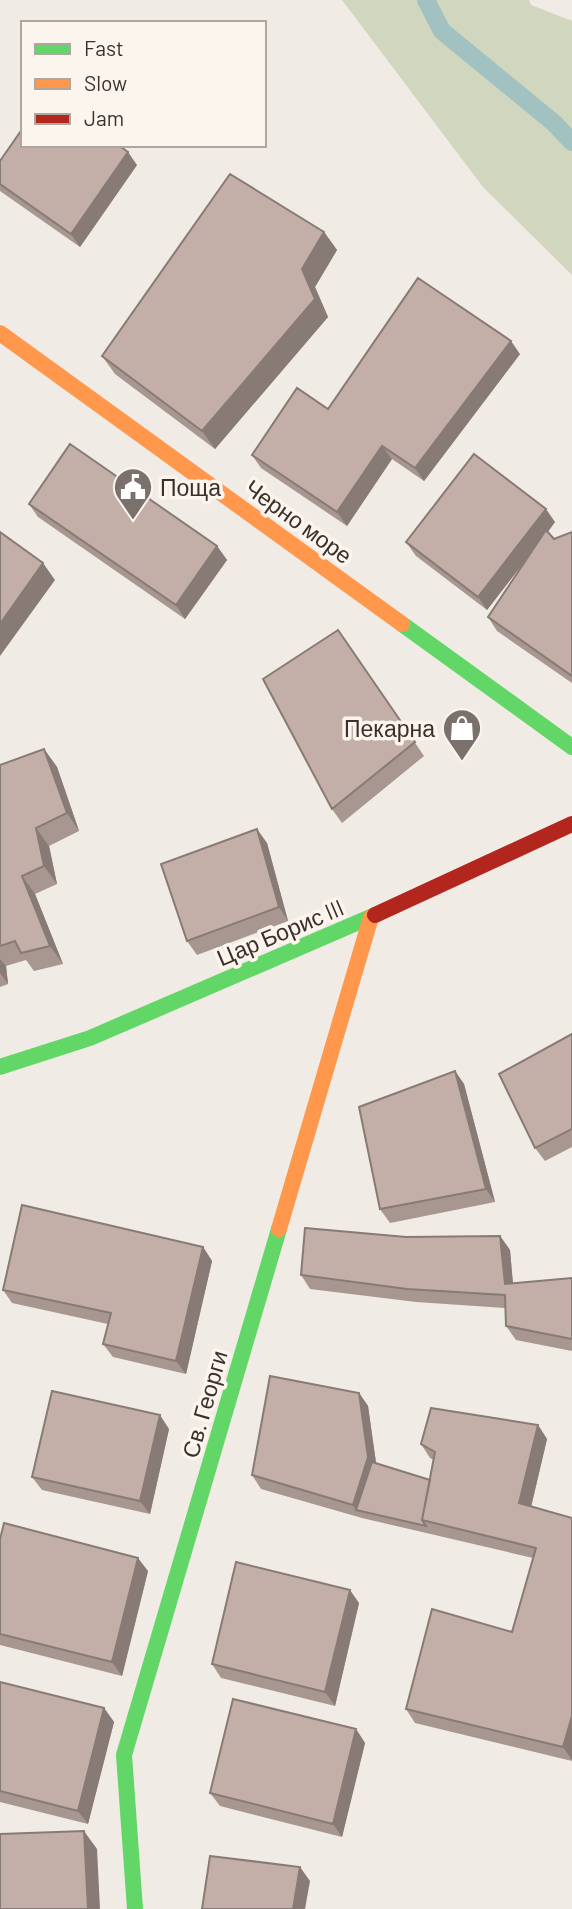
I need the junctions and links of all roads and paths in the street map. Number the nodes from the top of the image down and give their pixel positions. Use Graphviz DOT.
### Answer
graph roads {
  1 [pos="0,332"];
  2 [pos="572,747"];
  3 [pos="572,824"];
  4 [pos="372,917"];
  5 [pos="0,1067"];
  6 [pos="135,1909"];
  1 -- 2 [label="street, Черно море"];
  3 -- 4 [label="street, Цар Борис III"];
  4 -- 5 [label="street, Цар Борис III"];
  4 -- 6 [label="street, Св. Георги"];
}
